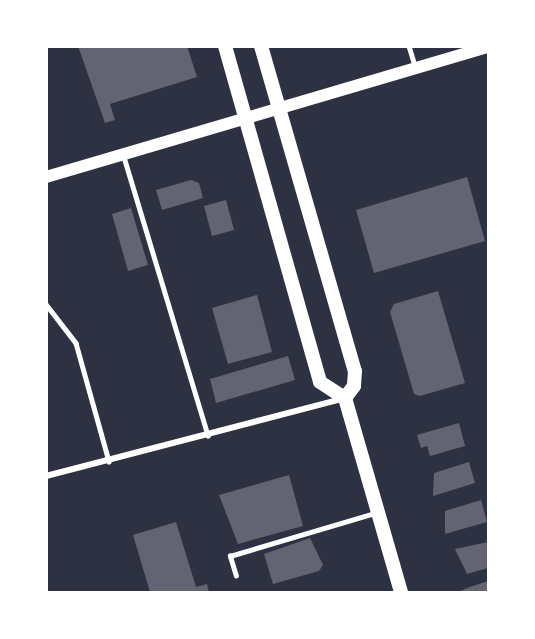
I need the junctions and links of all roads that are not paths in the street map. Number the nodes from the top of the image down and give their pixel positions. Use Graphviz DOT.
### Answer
graph roads {
  1 [pos="225,46"];
  2 [pos="261,46"];
  3 [pos="409,46"];
  4 [pos="489,47"];
  5 [pos="416,69"];
  6 [pos="279,109"];
  7 [pos="245,118"];
  8 [pos="124,154"];
  9 [pos="46,177"];
  10 [pos="46,304"];
  11 [pos="345,398"];
  12 [pos="208,436"];
  13 [pos="109,461"];
  14 [pos="46,476"];
  15 [pos="378,512"];
  16 [pos="236,576"];
  17 [pos="401,592"];
  1 -- 7 [label="main road"];
  2 -- 6 [label="main road"];
  3 -- 5 [label="lane"];
  4 -- 5 [label="main road"];
  5 -- 6 [label="main road"];
  6 -- 7 [label="main road"];
  6 -- 11 [label="main road"];
  7 -- 8 [label="main road"];
  7 -- 11 [label="main road"];
  8 -- 9 [label="main road"];
  8 -- 12 [label="lane"];
  10 -- 13 [label="lane"];
  11 -- 12 [label="street"];
  11 -- 15 [label="main road"];
  12 -- 13 [label="street"];
  13 -- 14 [label="street"];
  15 -- 16 [label="lane"];
  15 -- 17 [label="main road"];
}
